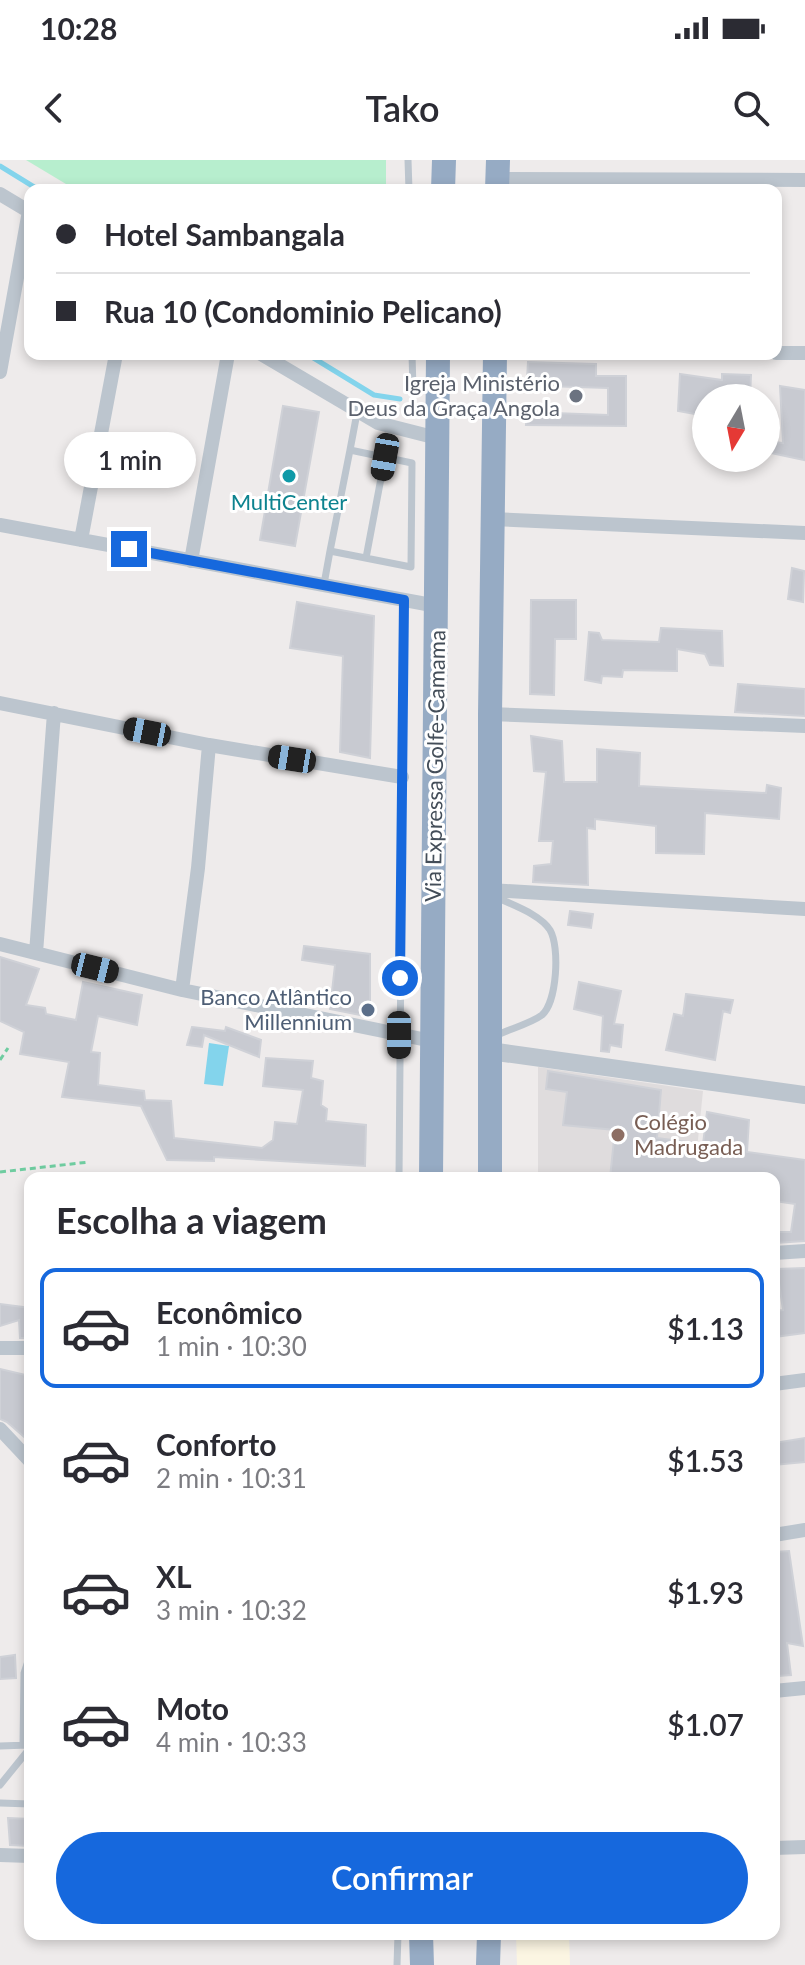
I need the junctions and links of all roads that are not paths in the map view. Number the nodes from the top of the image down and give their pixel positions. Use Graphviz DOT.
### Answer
graph roads {
  1 [pos="408,160"];
  2 [pos="444,160"];
  3 [pos="497,176"];
  4 [pos="805,180"];
  5 [pos="409,184"];
  6 [pos="443,184"];
  7 [pos="0,194"];
  8 [pos="24,208"];
  9 [pos="24,244"];
  10 [pos="782,353"];
  11 [pos="805,353"];
  12 [pos="115,360"];
  13 [pos="227,360"];
  14 [pos="271,360"];
  15 [pos="412,360"];
  16 [pos="438,360"];
  17 [pos="495,360"];
  18 [pos="0,372"];
  19 [pos="413,389"];
  20 [pos="357,413"];
  21 [pos="437,438"];
  22 [pos="350,450"];
  23 [pos="385,457"];
  24 [pos="492,519"];
  25 [pos="0,525"];
  26 [pos="805,533"];
  27 [pos="81,540"];
  28 [pos="330,551"];
  29 [pos="366,558"];
  30 [pos="191,561"];
  31 [pos="323,586"];
  32 [pos="404,600"];
  33 [pos="437,606"];
  34 [pos="0,703"];
  35 [pos="54,713"];
  36 [pos="490,714"];
  37 [pos="805,726"];
  38 [pos="209,745"];
  39 [pos="402,777"];
  40 [pos="490,892"];
  41 [pos="805,909"];
  42 [pos="0,944"];
  43 [pos="36,953"];
  44 [pos="182,990"];
  45 [pos="399,1035"];
  46 [pos="432,1041"];
  47 [pos="490,1044"];
  48 [pos="805,1095"];
  49 [pos="399,1172"];
  50 [pos="431,1172"];
  51 [pos="490,1172"];
  52 [pos="805,1251"];
  53 [pos="780,1253"];
  54 [pos="0,1348"];
  55 [pos="24,1348"];
  56 [pos="805,1380"];
  57 [pos="780,1383"];
  58 [pos="0,1429"];
  59 [pos="24,1455"];
  60 [pos="805,1530"];
  61 [pos="780,1534"];
  62 [pos="805,1688"];
  63 [pos="780,1690"];
  64 [pos="0,1746"];
  65 [pos="24,1746"];
  66 [pos="24,1752"];
  67 [pos="0,1785"];
  68 [pos="0,1803"];
  69 [pos="24,1804"];
  70 [pos="805,1847"];
  71 [pos="780,1848"];
  72 [pos="0,1855"];
  73 [pos="24,1856"];
  74 [pos="398,1940"];
  75 [pos="421,1940"];
  76 [pos="489,1940"];
  77 [pos="397,1965"];
  78 [pos="422,1965"];
  79 [pos="488,1965"];
  1 -- 5 [label="lane"];
  2 -- 6 [label="highway"];
  3 -- 4 [label="street"];
  7 -- 8 [label="street"];
  9 -- 18 [label="street"];
  10 -- 11 [label="street"];
  12 -- 27 [label="street"];
  13 -- 30 [label="street"];
  14 -- 20 [label="street"];
  15 -- 19 [label="lane"];
  16 -- 21 [label="highway, Via Expressa Golfe-Camama"];
  17 -- 24 [label="highway"];
  20 -- 21 [label="street"];
  20 -- 22 [label="lane"];
  21 -- 33 [label="highway, Via Expressa Golfe-Camama"];
  22 -- 23 [label="lane"];
  22 -- 28 [label="lane"];
  23 -- 29 [label="lane"];
  23 -- 29 [label="lane"];
  24 -- 26 [label="street"];
  24 -- 36 [label="highway"];
  25 -- 27 [label="street"];
  27 -- 30 [label="street"];
  28 -- 29 [label="lane"];
  28 -- 31 [label="lane"];
  30 -- 31 [label="street"];
  31 -- 32 [label="street"];
  32 -- 33 [label="street"];
  32 -- 39 [label="lane"];
  33 -- 46 [label="highway, Via Expressa Golfe-Camama"];
  34 -- 35 [label="street"];
  35 -- 38 [label="street"];
  35 -- 43 [label="street"];
  36 -- 37 [label="street"];
  36 -- 40 [label="highway"];
  38 -- 39 [label="street"];
  38 -- 44 [label="street"];
  39 -- 45 [label="lane"];
  40 -- 41 [label="street"];
  40 -- 47 [label="highway"];
  40 -- 47 [label="lane"];
  42 -- 43 [label="street"];
  43 -- 44 [label="street"];
  44 -- 45 [label="street"];
  45 -- 46 [label="street"];
  45 -- 49 [label="lane"];
  46 -- 50 [label="highway, Via Expressa Golfe-Camama"];
  47 -- 48 [label="street"];
  47 -- 51 [label="highway"];
  52 -- 53 [label="street"];
  54 -- 55 [label="street"];
  56 -- 57 [label="street"];
  58 -- 59 [label="street"];
  60 -- 61 [label="street"];
  62 -- 63 [label="street"];
  64 -- 65 [label="lane"];
  66 -- 67 [label="lane"];
  68 -- 69 [label="lane"];
  70 -- 71 [label="street"];
  72 -- 73 [label="street"];
  74 -- 77 [label="lane"];
  75 -- 78 [label="highway"];
  76 -- 79 [label="highway"];
}
